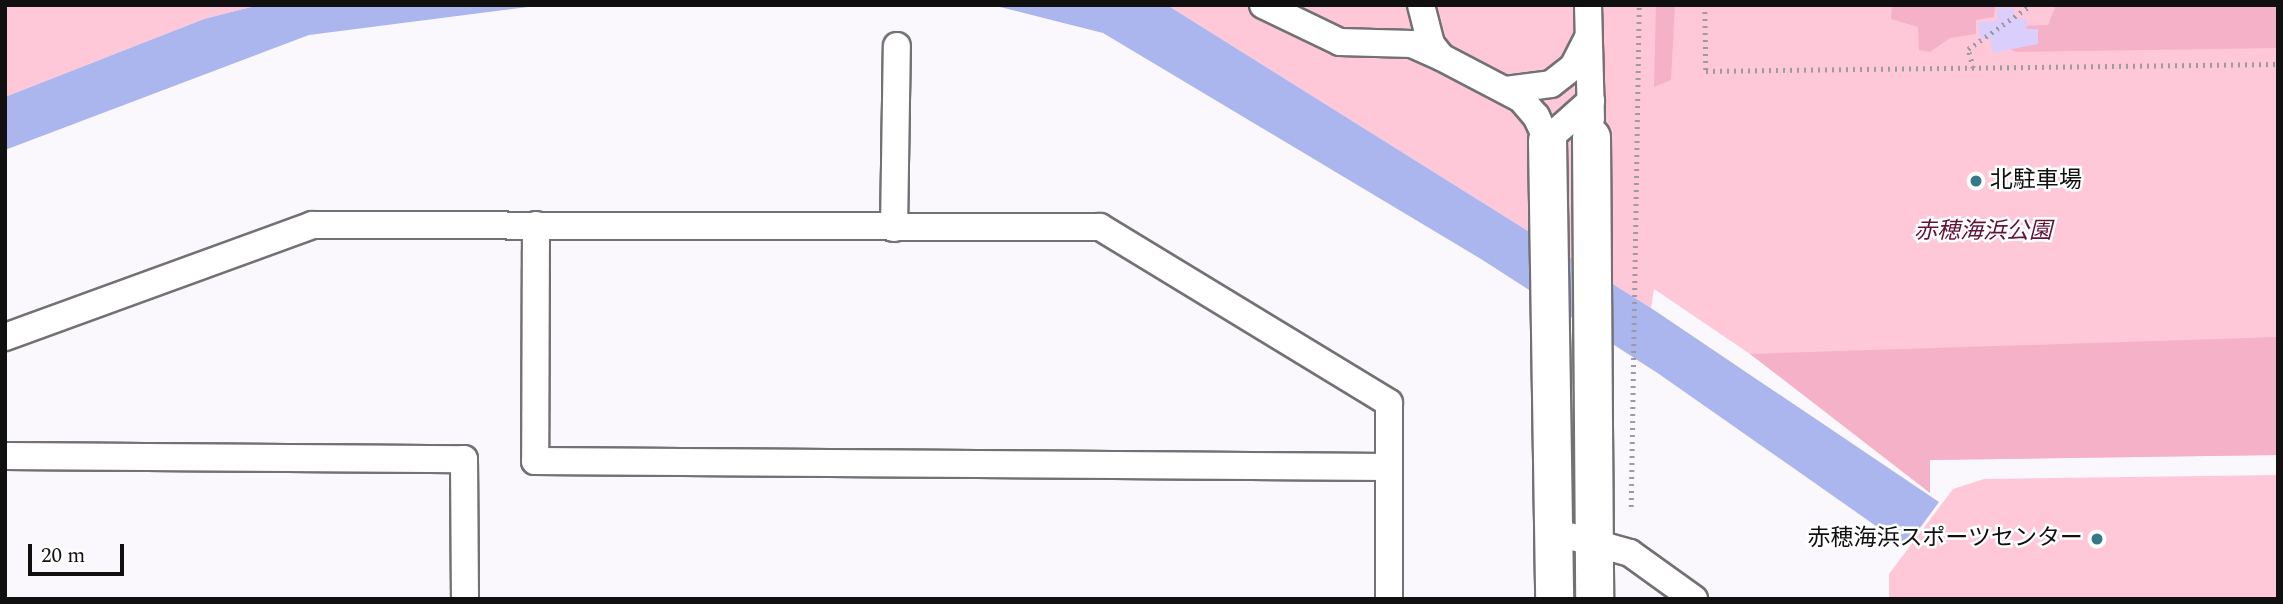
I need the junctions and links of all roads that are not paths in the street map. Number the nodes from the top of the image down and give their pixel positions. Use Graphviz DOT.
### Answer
graph roads {
  1 [pos="1263,5"];
  2 [pos="1421,5"];
  3 [pos="1588,5"];
  4 [pos="1590,33"];
  5 [pos="897,46"];
  6 [pos="1441,57"];
  7 [pos="1506,90"];
  8 [pos="1591,101"];
  9 [pos="1591,137"];
  10 [pos="1547,140"];
  11 [pos="536,225"];
  12 [pos="894,228"];
  13 [pos="5,337"];
  14 [pos="5,456"];
  15 [pos="1387,467"];
  16 [pos="1555,532"];
  17 [pos="1595,541"];
  18 [pos="465,599"];
  19 [pos="1389,599"];
  20 [pos="1554,599"];
  21 [pos="1594,599"];
  22 [pos="1694,599"];
  1 -- 6 [label="street"];
  2 -- 6 [label="street"];
  3 -- 4 [label="street"];
  4 -- 7 [label="street"];
  4 -- 8 [label="street"];
  5 -- 12 [label="street"];
  6 -- 7 [label="street"];
  7 -- 10 [label="street"];
  8 -- 9 [label="street"];
  8 -- 10 [label="street"];
  9 -- 17 [label="street"];
  10 -- 16 [label="street"];
  11 -- 12 [label="street"];
  11 -- 13 [label="street"];
  11 -- 15 [label="street"];
  12 -- 15 [label="street"];
  14 -- 18 [label="street"];
  15 -- 19 [label="street"];
  16 -- 17 [label="street"];
  16 -- 20 [label="street"];
  17 -- 21 [label="street"];
  17 -- 22 [label="street"];
}
